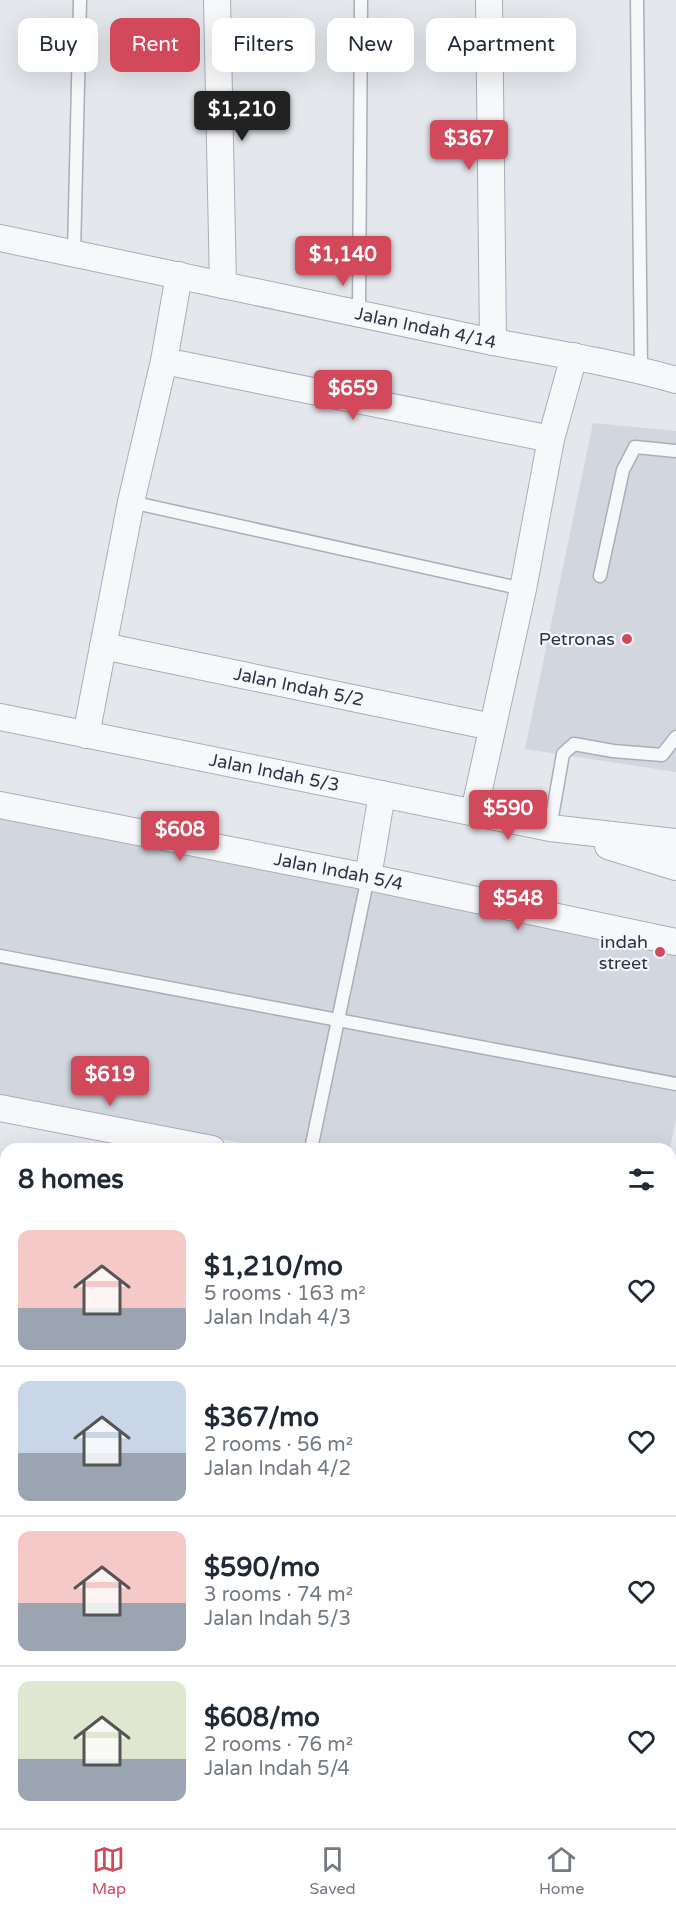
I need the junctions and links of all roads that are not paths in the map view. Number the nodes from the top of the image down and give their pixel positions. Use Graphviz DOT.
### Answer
graph roads {
  1 [pos="80,0"];
  2 [pos="218,0"];
  3 [pos="362,0"];
  4 [pos="489,0"];
  5 [pos="637,0"];
  6 [pos="0,238"];
  7 [pos="74,253"];
  8 [pos="179,275"];
  9 [pos="223,285"];
  10 [pos="358,313"];
  11 [pos="493,342"];
  12 [pos="574,356"];
  13 [pos="164,361"];
  14 [pos="641,370"];
  15 [pos="676,380"];
  16 [pos="551,439"];
  17 [pos="676,451"];
  18 [pos="131,502"];
  19 [pos="600,576"];
  20 [pos="523,589"];
  21 [pos="103,646"];
  22 [pos="0,717"];
  23 [pos="492,727"];
  24 [pos="86,735"];
  25 [pos="676,737"];
  26 [pos="382,794"];
  27 [pos="0,805"];
  28 [pos="474,812"];
  29 [pos="550,828"];
  30 [pos="676,842"];
  31 [pos="676,867"];
  32 [pos="368,877"];
  33 [pos="676,942"];
  34 [pos="0,956"];
  35 [pos="338,1020"];
  36 [pos="676,1084"];
  37 [pos="0,1108"];
  38 [pos="181,1143"];
  39 [pos="312,1143"];
  1 -- 7 [label="lane"];
  2 -- 9 [label="street"];
  3 -- 10 [label="lane"];
  4 -- 11 [label="street"];
  5 -- 14 [label="lane"];
  6 -- 7 [label="street, Jalan Indah 4/14"];
  7 -- 8 [label="street, Jalan Indah 4/14"];
  8 -- 9 [label="street, Jalan Indah 4/14"];
  8 -- 13 [label="street"];
  9 -- 10 [label="street, Jalan Indah 4/14"];
  10 -- 11 [label="street, Jalan Indah 4/14"];
  11 -- 12 [label="street, Jalan Indah 4/14"];
  12 -- 14 [label="street, Jalan Indah 4/14"];
  12 -- 16 [label="street"];
  13 -- 16 [label="street"];
  13 -- 18 [label="street"];
  14 -- 15 [label="street, Jalan Indah 4/14"];
  16 -- 20 [label="street"];
  17 -- 19 [label="lane"];
  18 -- 20 [label="lane"];
  18 -- 21 [label="street"];
  20 -- 23 [label="street"];
  21 -- 23 [label="street, Jalan Indah 5/2"];
  21 -- 24 [label="street"];
  22 -- 24 [label="street, Jalan Indah 5/3"];
  23 -- 28 [label="street"];
  24 -- 26 [label="street, Jalan Indah 5/3"];
  25 -- 29 [label="lane"];
  26 -- 28 [label="street, Jalan Indah 5/3"];
  26 -- 32 [label="street"];
  27 -- 32 [label="street, Jalan Indah 5/4"];
  28 -- 29 [label="street, Jalan Indah 5/3"];
  29 -- 30 [label="street, Jalan Indah 5/3"];
  29 -- 31 [label="street, Jalan Indah 5/3"];
  32 -- 33 [label="street, Jalan Indah 5/4"];
  32 -- 35 [label="lane"];
  34 -- 35 [label="lane"];
  35 -- 36 [label="lane"];
  35 -- 39 [label="lane"];
  37 -- 38 [label="street"];
}
